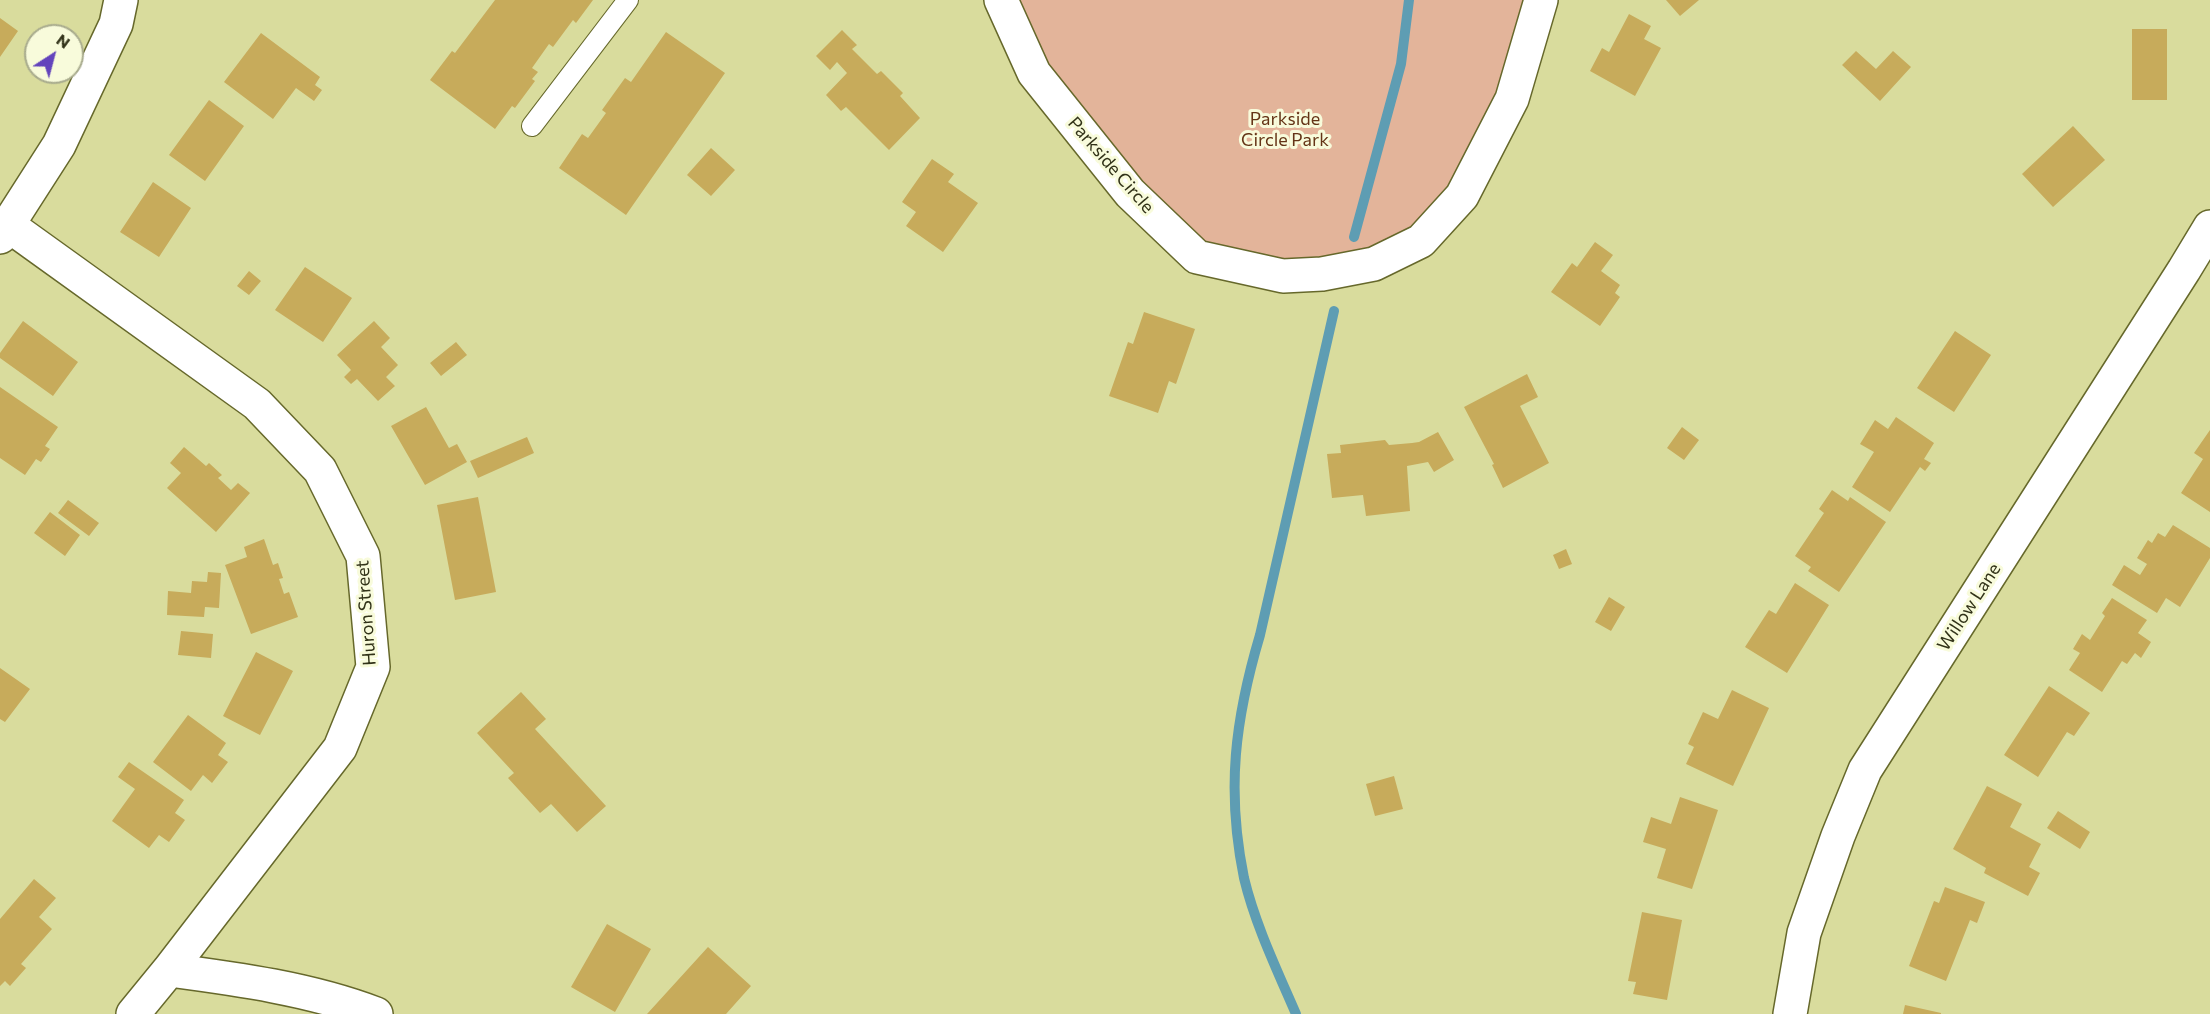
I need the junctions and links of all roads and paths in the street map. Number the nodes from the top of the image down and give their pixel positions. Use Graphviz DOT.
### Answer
graph roads {
  1 [pos="121,0"];
  2 [pos="628,0"];
  3 [pos="1001,0"];
  4 [pos="1541,0"];
  5 [pos="532,126"];
  6 [pos="2210,227"];
  7 [pos="4,231"];
  8 [pos="169,970"];
  9 [pos="133,1014"];
  10 [pos="376,1014"];
  11 [pos="1790,1014"];
  1 -- 7 [label="street"];
  2 -- 5 [label="lane"];
  3 -- 4 [label="street, Parkside Circle"];
  6 -- 11 [label="street, Willow Lane"];
  7 -- 8 [label="street, Huron Street"];
  8 -- 9 [label="street, Huron Street"];
  8 -- 10 [label="street"];
}
